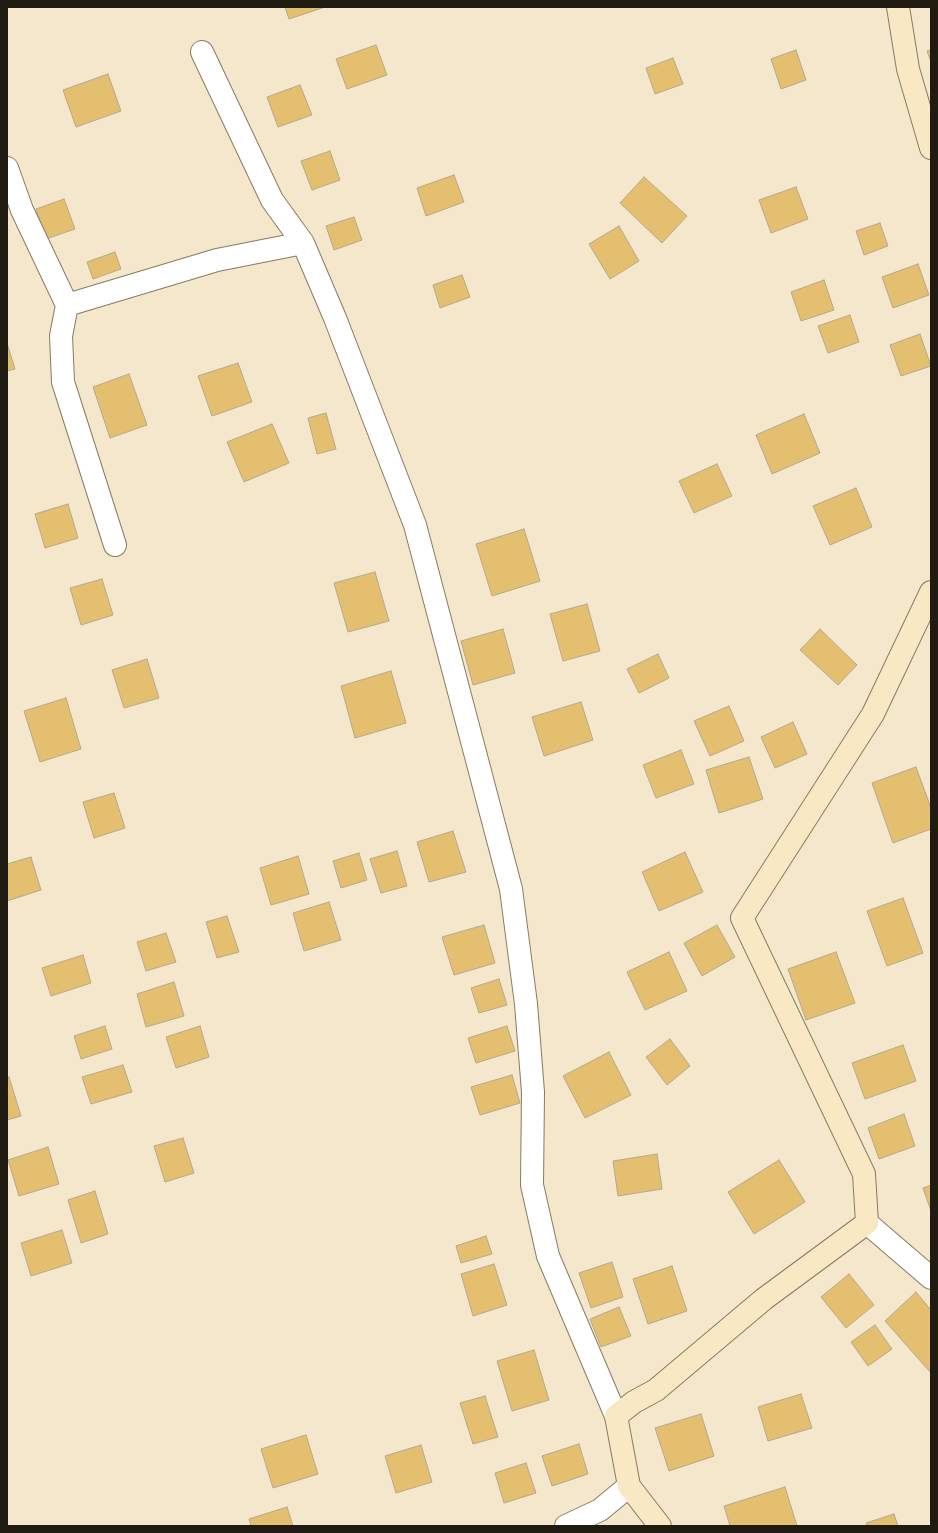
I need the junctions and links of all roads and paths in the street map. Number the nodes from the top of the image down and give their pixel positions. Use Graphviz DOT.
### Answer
graph roads {
  1 [pos="898,7"];
  2 [pos="202,52"];
  3 [pos="931,148"];
  4 [pos="7,168"];
  5 [pos="303,243"];
  6 [pos="67,305"];
  7 [pos="115,545"];
  8 [pos="931,592"];
  9 [pos="867,1223"];
  10 [pos="931,1278"];
  11 [pos="616,1416"];
  12 [pos="629,1486"];
  13 [pos="566,1526"];
  14 [pos="660,1526"];
  1 -- 3 [label="main road"];
  2 -- 5 [label="street"];
  4 -- 6 [label="street"];
  5 -- 6 [label="street"];
  5 -- 11 [label="street"];
  6 -- 7 [label="street"];
  8 -- 9 [label="main road"];
  9 -- 10 [label="street"];
  9 -- 11 [label="main road"];
  11 -- 12 [label="main road"];
  12 -- 13 [label="street"];
  12 -- 14 [label="main road"];
}
